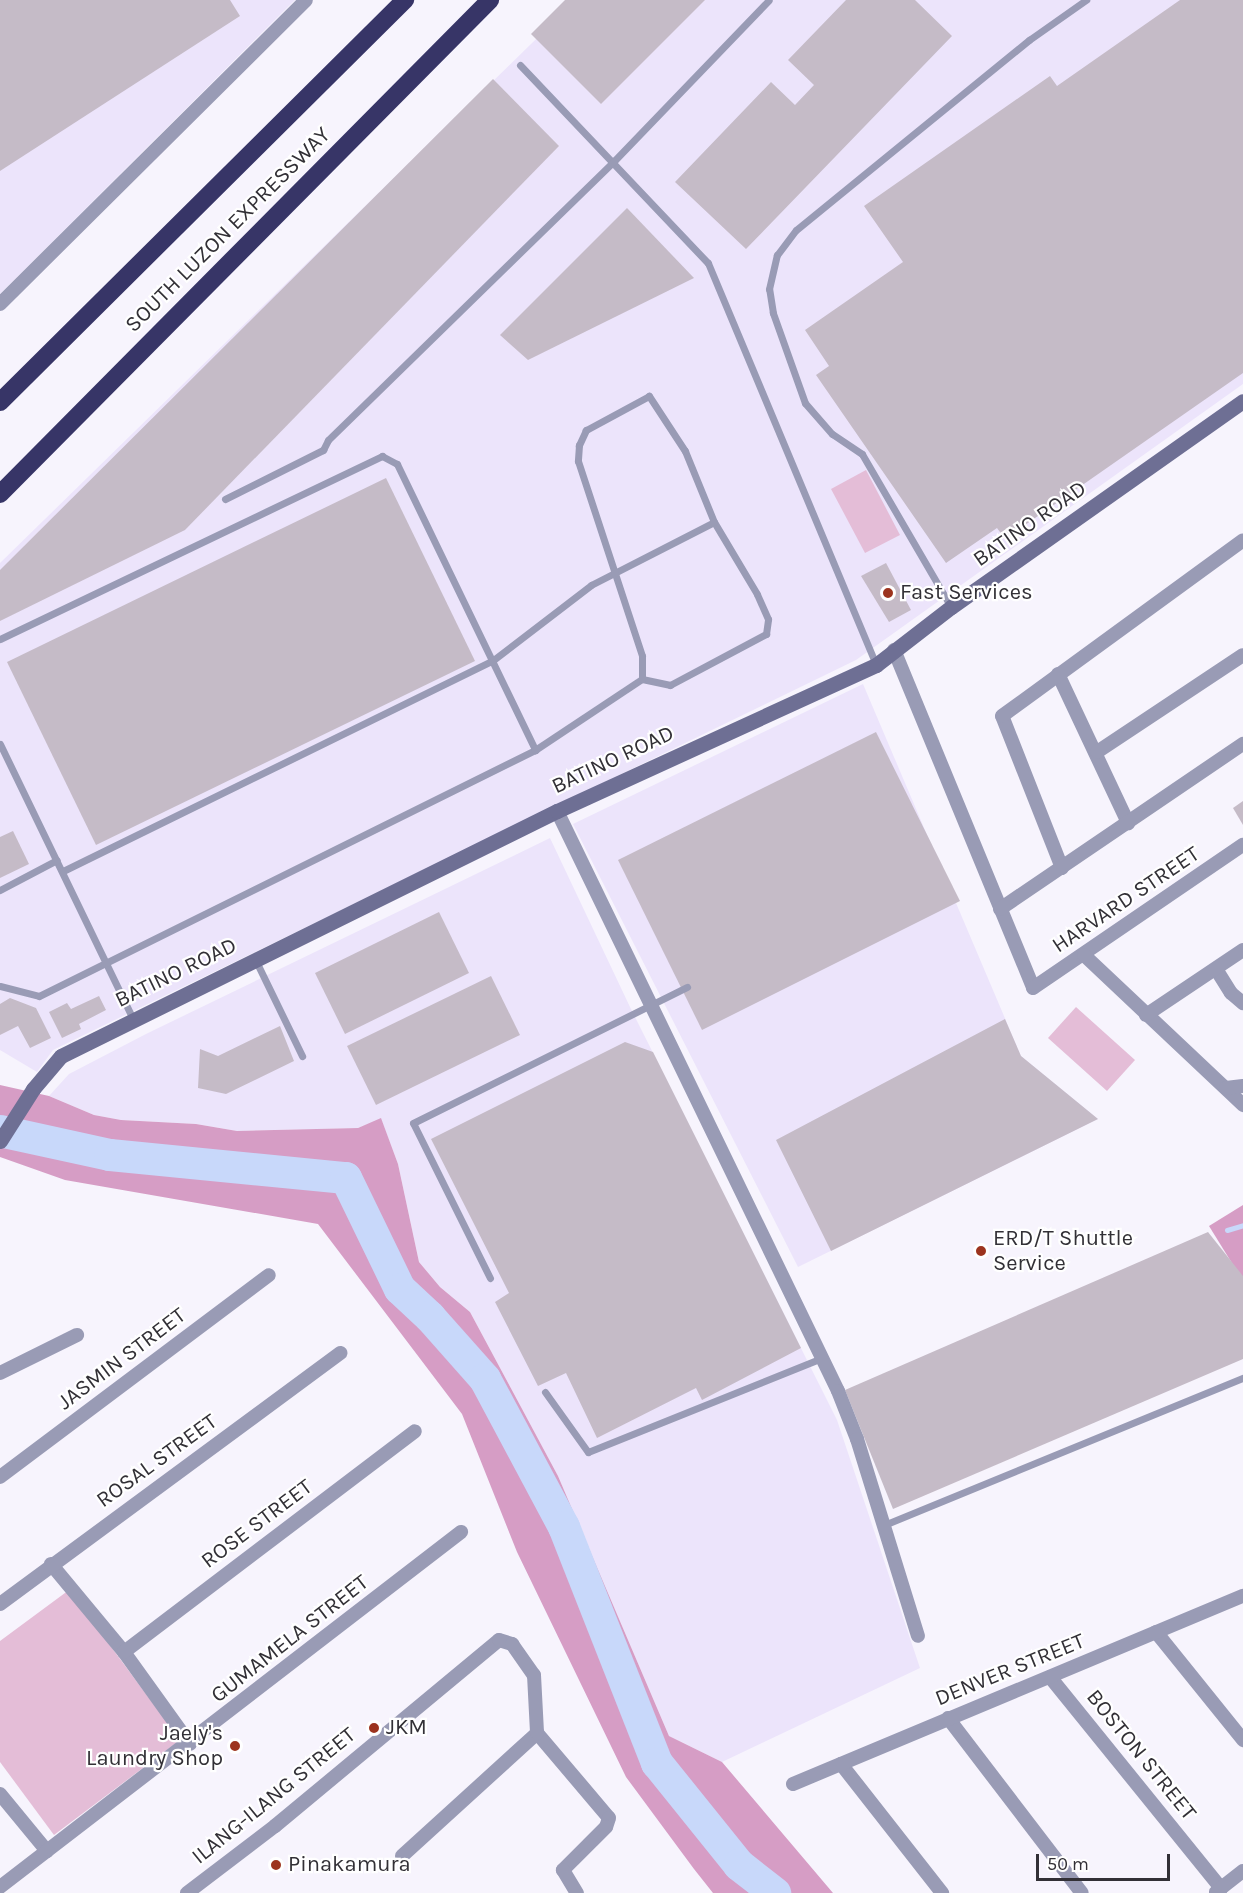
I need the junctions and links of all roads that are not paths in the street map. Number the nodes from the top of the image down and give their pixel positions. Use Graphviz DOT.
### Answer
graph roads {
  1 [pos="306,0"];
  2 [pos="405,0"];
  3 [pos="490,0"];
  4 [pos="769,0"];
  5 [pos="1086,0"];
  6 [pos="520,65"];
  7 [pos="614,161"];
  8 [pos="0,304"];
  9 [pos="1243,401"];
  10 [pos="0,402"];
  11 [pos="0,494"];
  12 [pos="225,499"];
  13 [pos="714,522"];
  14 [pos="1243,540"];
  15 [pos="616,570"];
  16 [pos="951,607"];
  17 [pos="0,639"];
  18 [pos="894,650"];
  19 [pos="1243,655"];
  20 [pos="492,660"];
  21 [pos="876,665"];
  22 [pos="1058,674"];
  23 [pos="642,679"];
  24 [pos="0,744"];
  25 [pos="1243,744"];
  26 [pos="535,750"];
  27 [pos="1097,752"];
  28 [pos="557,811"];
  29 [pos="1128,823"];
  30 [pos="1243,845"];
  31 [pos="57,860"];
  32 [pos="1062,868"];
  33 [pos="63,871"];
  34 [pos="0,891"];
  35 [pos="1000,909"];
  36 [pos="1243,950"];
  37 [pos="1084,955"];
  38 [pos="255,959"];
  39 [pos="106,963"];
  40 [pos="1216,969"];
  41 [pos="0,986"];
  42 [pos="687,987"];
  43 [pos="1243,1003"];
  44 [pos="650,1005"];
  45 [pos="1146,1015"];
  46 [pos="133,1020"];
  47 [pos="302,1056"];
  48 [pos="1243,1086"];
  49 [pos="1226,1088"];
  50 [pos="1243,1105"];
  51 [pos="0,1141"];
  52 [pos="269,1275"];
  53 [pos="490,1278"];
  54 [pos="77,1335"];
  55 [pos="340,1353"];
  56 [pos="822,1358"];
  57 [pos="0,1373"];
  58 [pos="1243,1378"];
  59 [pos="546,1392"];
  60 [pos="415,1431"];
  61 [pos="0,1477"];
  62 [pos="884,1525"];
  63 [pos="461,1532"];
  64 [pos="51,1564"];
  65 [pos="1243,1596"];
  66 [pos="0,1605"];
  67 [pos="1156,1632"];
  68 [pos="918,1636"];
  69 [pos="124,1652"];
  70 [pos="1050,1677"];
  71 [pos="948,1718"];
  72 [pos="537,1733"];
  73 [pos="1243,1740"];
  74 [pos="190,1744"];
  75 [pos="842,1764"];
  76 [pos="793,1784"];
  77 [pos="0,1794"];
  78 [pos="47,1851"];
  79 [pos="402,1856"];
  80 [pos="1243,1871"];
  81 [pos="0,1887"];
  82 [pos="1218,1890"];
  83 [pos="186,1893"];
  84 [pos="577,1893"];
  85 [pos="942,1893"];
  86 [pos="1082,1893"];
  1 -- 8 [label="street"];
  2 -- 10 [label="highway, SOUTH LUZON EXPRESSWAY"];
  3 -- 11 [label="highway, SOUTH LUZON EXPRESSWAY"];
  4 -- 7 [label="lane"];
  5 -- 16 [label="lane"];
  6 -- 7 [label="lane"];
  7 -- 12 [label="lane"];
  7 -- 21 [label="lane"];
  9 -- 16 [label="main road, BATINO ROAD"];
  13 -- 15 [label="lane"];
  13 -- 15 [label="lane"];
  13 -- 23 [label="lane"];
  14 -- 22 [label="street"];
  15 -- 20 [label="lane"];
  15 -- 23 [label="lane"];
  16 -- 18 [label="main road, BATINO ROAD"];
  17 -- 20 [label="lane"];
  18 -- 21 [label="main road, BATINO ROAD"];
  18 -- 35 [label="street"];
  19 -- 27 [label="street"];
  20 -- 26 [label="lane"];
  20 -- 33 [label="lane"];
  21 -- 28 [label="main road, BATINO ROAD"];
  22 -- 27 [label="street"];
  22 -- 32 [label="street"];
  23 -- 26 [label="lane"];
  24 -- 31 [label="lane"];
  25 -- 29 [label="street"];
  26 -- 39 [label="lane"];
  27 -- 29 [label="street"];
  28 -- 38 [label="main road, BATINO ROAD"];
  28 -- 44 [label="street"];
  29 -- 32 [label="street"];
  30 -- 37 [label="street, HARVARD STREET"];
  31 -- 33 [label="lane"];
  31 -- 34 [label="lane"];
  32 -- 35 [label="street"];
  33 -- 39 [label="lane"];
  35 -- 37 [label="street, HARVARD STREET"];
  36 -- 40 [label="street"];
  37 -- 45 [label="street"];
  38 -- 46 [label="main road, BATINO ROAD"];
  38 -- 47 [label="lane"];
  39 -- 41 [label="lane"];
  39 -- 46 [label="lane"];
  40 -- 43 [label="street"];
  40 -- 45 [label="street"];
  42 -- 44 [label="lane"];
  44 -- 53 [label="lane"];
  44 -- 56 [label="street"];
  45 -- 49 [label="street"];
  46 -- 51 [label="main road, BATINO ROAD"];
  48 -- 49 [label="street"];
  49 -- 50 [label="street"];
  52 -- 61 [label="street, JASMIN STREET"];
  54 -- 57 [label="street"];
  55 -- 64 [label="street, ROSAL STREET"];
  56 -- 59 [label="lane"];
  56 -- 62 [label="street"];
  58 -- 62 [label="lane"];
  60 -- 69 [label="street, ROSE STREET"];
  62 -- 68 [label="street"];
  63 -- 74 [label="street, GUMAMELA STREET"];
  64 -- 66 [label="street, ROSAL STREET"];
  64 -- 69 [label="street"];
  65 -- 67 [label="street, DENVER STREET"];
  67 -- 70 [label="street, DENVER STREET"];
  67 -- 73 [label="street"];
  69 -- 74 [label="street"];
  70 -- 71 [label="street, DENVER STREET"];
  70 -- 82 [label="street, BOSTON STREET"];
  71 -- 75 [label="street, DENVER STREET"];
  71 -- 86 [label="street"];
  72 -- 79 [label="street"];
  72 -- 83 [label="street, ILANG-ILANG STREET"];
  72 -- 84 [label="street"];
  74 -- 78 [label="street, GUMAMELA STREET"];
  75 -- 76 [label="street, DENVER STREET"];
  75 -- 85 [label="street"];
  77 -- 78 [label="street"];
  78 -- 81 [label="street, GUMAMELA STREET"];
  80 -- 82 [label="street"];
}
